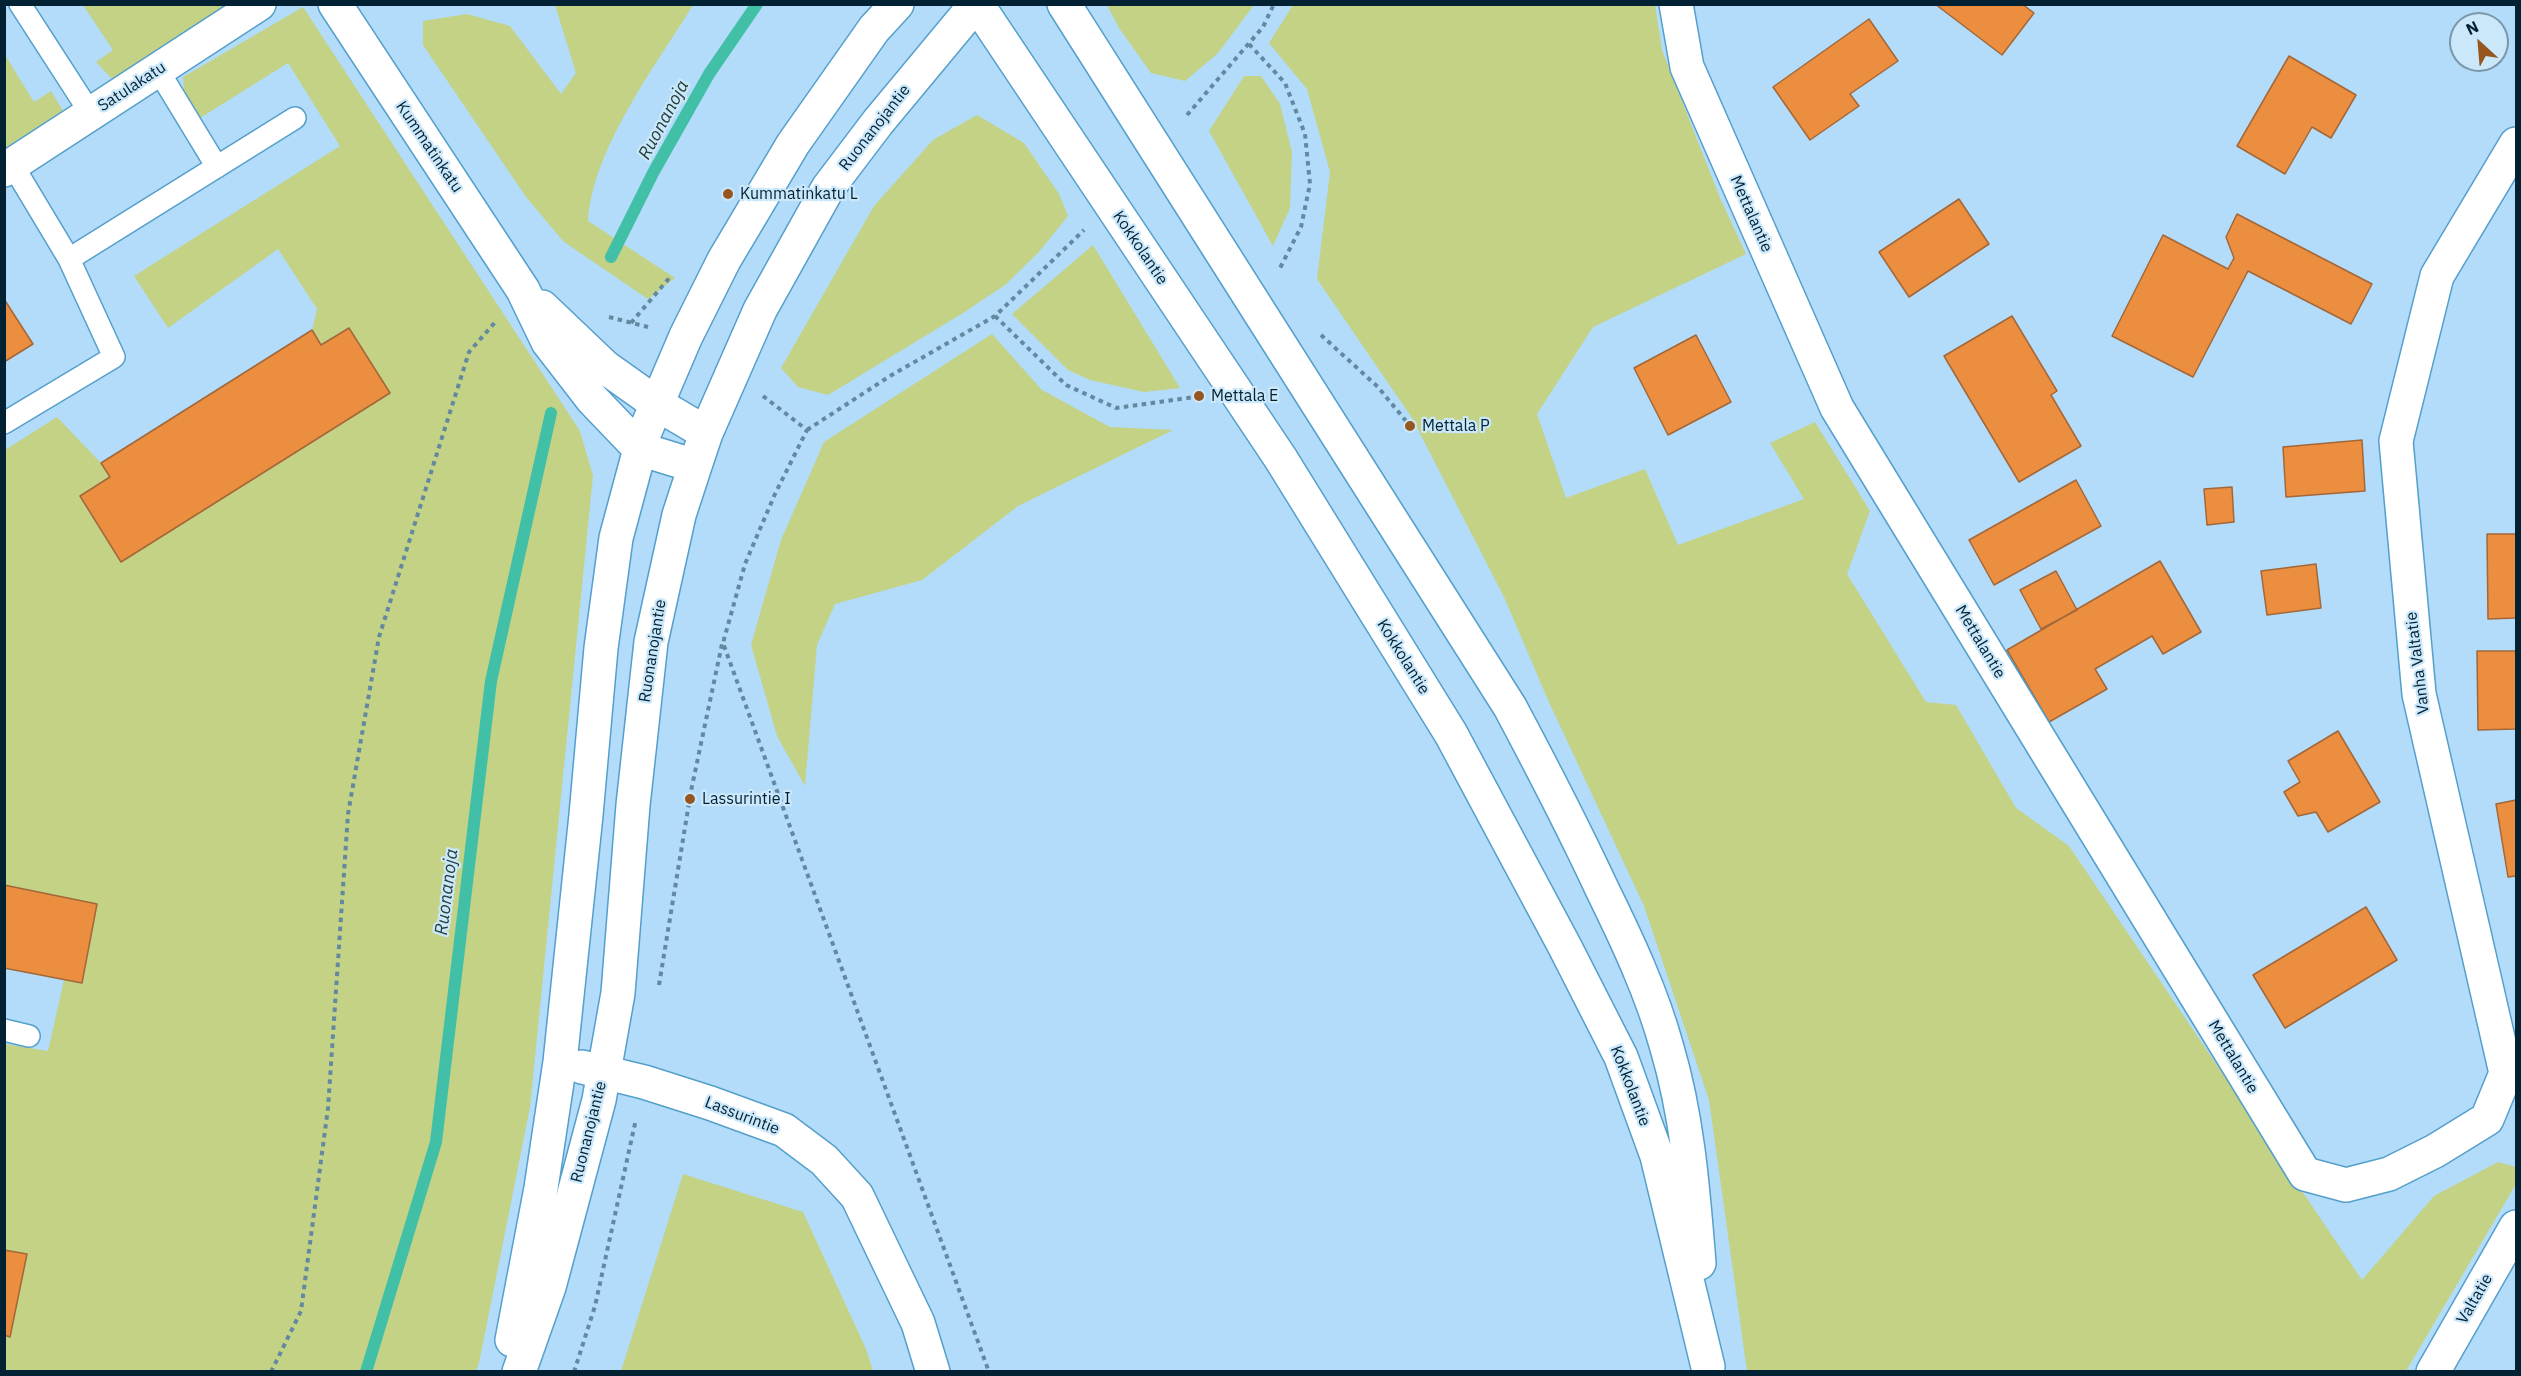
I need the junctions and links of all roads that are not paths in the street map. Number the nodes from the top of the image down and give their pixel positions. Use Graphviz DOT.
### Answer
graph roads {
  1 [pos="20,4"];
  2 [pos="259,4"];
  3 [pos="334,4"];
  4 [pos="897,4"];
  5 [pos="977,4"];
  6 [pos="1064,4"];
  7 [pos="1676,4"];
  8 [pos="158,70"];
  9 [pos="91,114"];
  10 [pos="295,118"];
  11 [pos="2517,144"];
  12 [pos="8,167"];
  13 [pos="217,167"];
  14 [pos="69,259"];
  15 [pos="524,290"];
  16 [pos="657,404"];
  17 [pos="4,423"];
  18 [pos="706,433"];
  19 [pos="640,449"];
  20 [pos="695,466"];
  21 [pos="4,1030"];
  22 [pos="29,1036"];
  23 [pos="560,1062"];
  24 [pos="604,1072"];
  25 [pos="2389,1174"];
  26 [pos="2517,1227"];
  27 [pos="1708,1369"];
  28 [pos="504,1371"];
  29 [pos="519,1371"];
  30 [pos="933,1371"];
  31 [pos="2433,1371"];
  1 -- 9 [label="lane"];
  2 -- 8 [label="main road, Satulakatu"];
  3 -- 15 [label="main road, Kummatinkatu"];
  4 -- 16 [label="main road, Ruonanojantie"];
  5 -- 18 [label="main road, Ruonanojantie"];
  5 -- 27 [label="main road, Kokkolantie"];
  6 -- 27 [label="main road, Kokkolantie"];
  7 -- 25 [label="main road, Mettalantie"];
  8 -- 9 [label="main road, Satulakatu"];
  8 -- 13 [label="lane"];
  9 -- 12 [label="main road, Satulakatu"];
  10 -- 13 [label="lane"];
  11 -- 25 [label="main road, Vanha Valtatie"];
  12 -- 14 [label="lane"];
  13 -- 14 [label="lane"];
  14 -- 17 [label="lane"];
  15 -- 16 [label="main road, Kummatinkatu"];
  15 -- 19 [label="main road, Kummatinkatu"];
  16 -- 18 [label="main road, Kummatinkatu"];
  16 -- 19 [label="main road, Ruonanojantie"];
  18 -- 20 [label="main road, Ruonanojantie"];
  19 -- 20 [label="main road, Kummatinkatu"];
  19 -- 23 [label="main road, Ruonanojantie"];
  20 -- 24 [label="main road, Ruonanojantie"];
  21 -- 22 [label="lane"];
  23 -- 24 [label="main road, Lassurintie"];
  23 -- 28 [label="main road, Ruonanojantie"];
  24 -- 29 [label="main road, Ruonanojantie"];
  24 -- 30 [label="main road, Lassurintie"];
  26 -- 31 [label="main road, Valtatie"];
}
